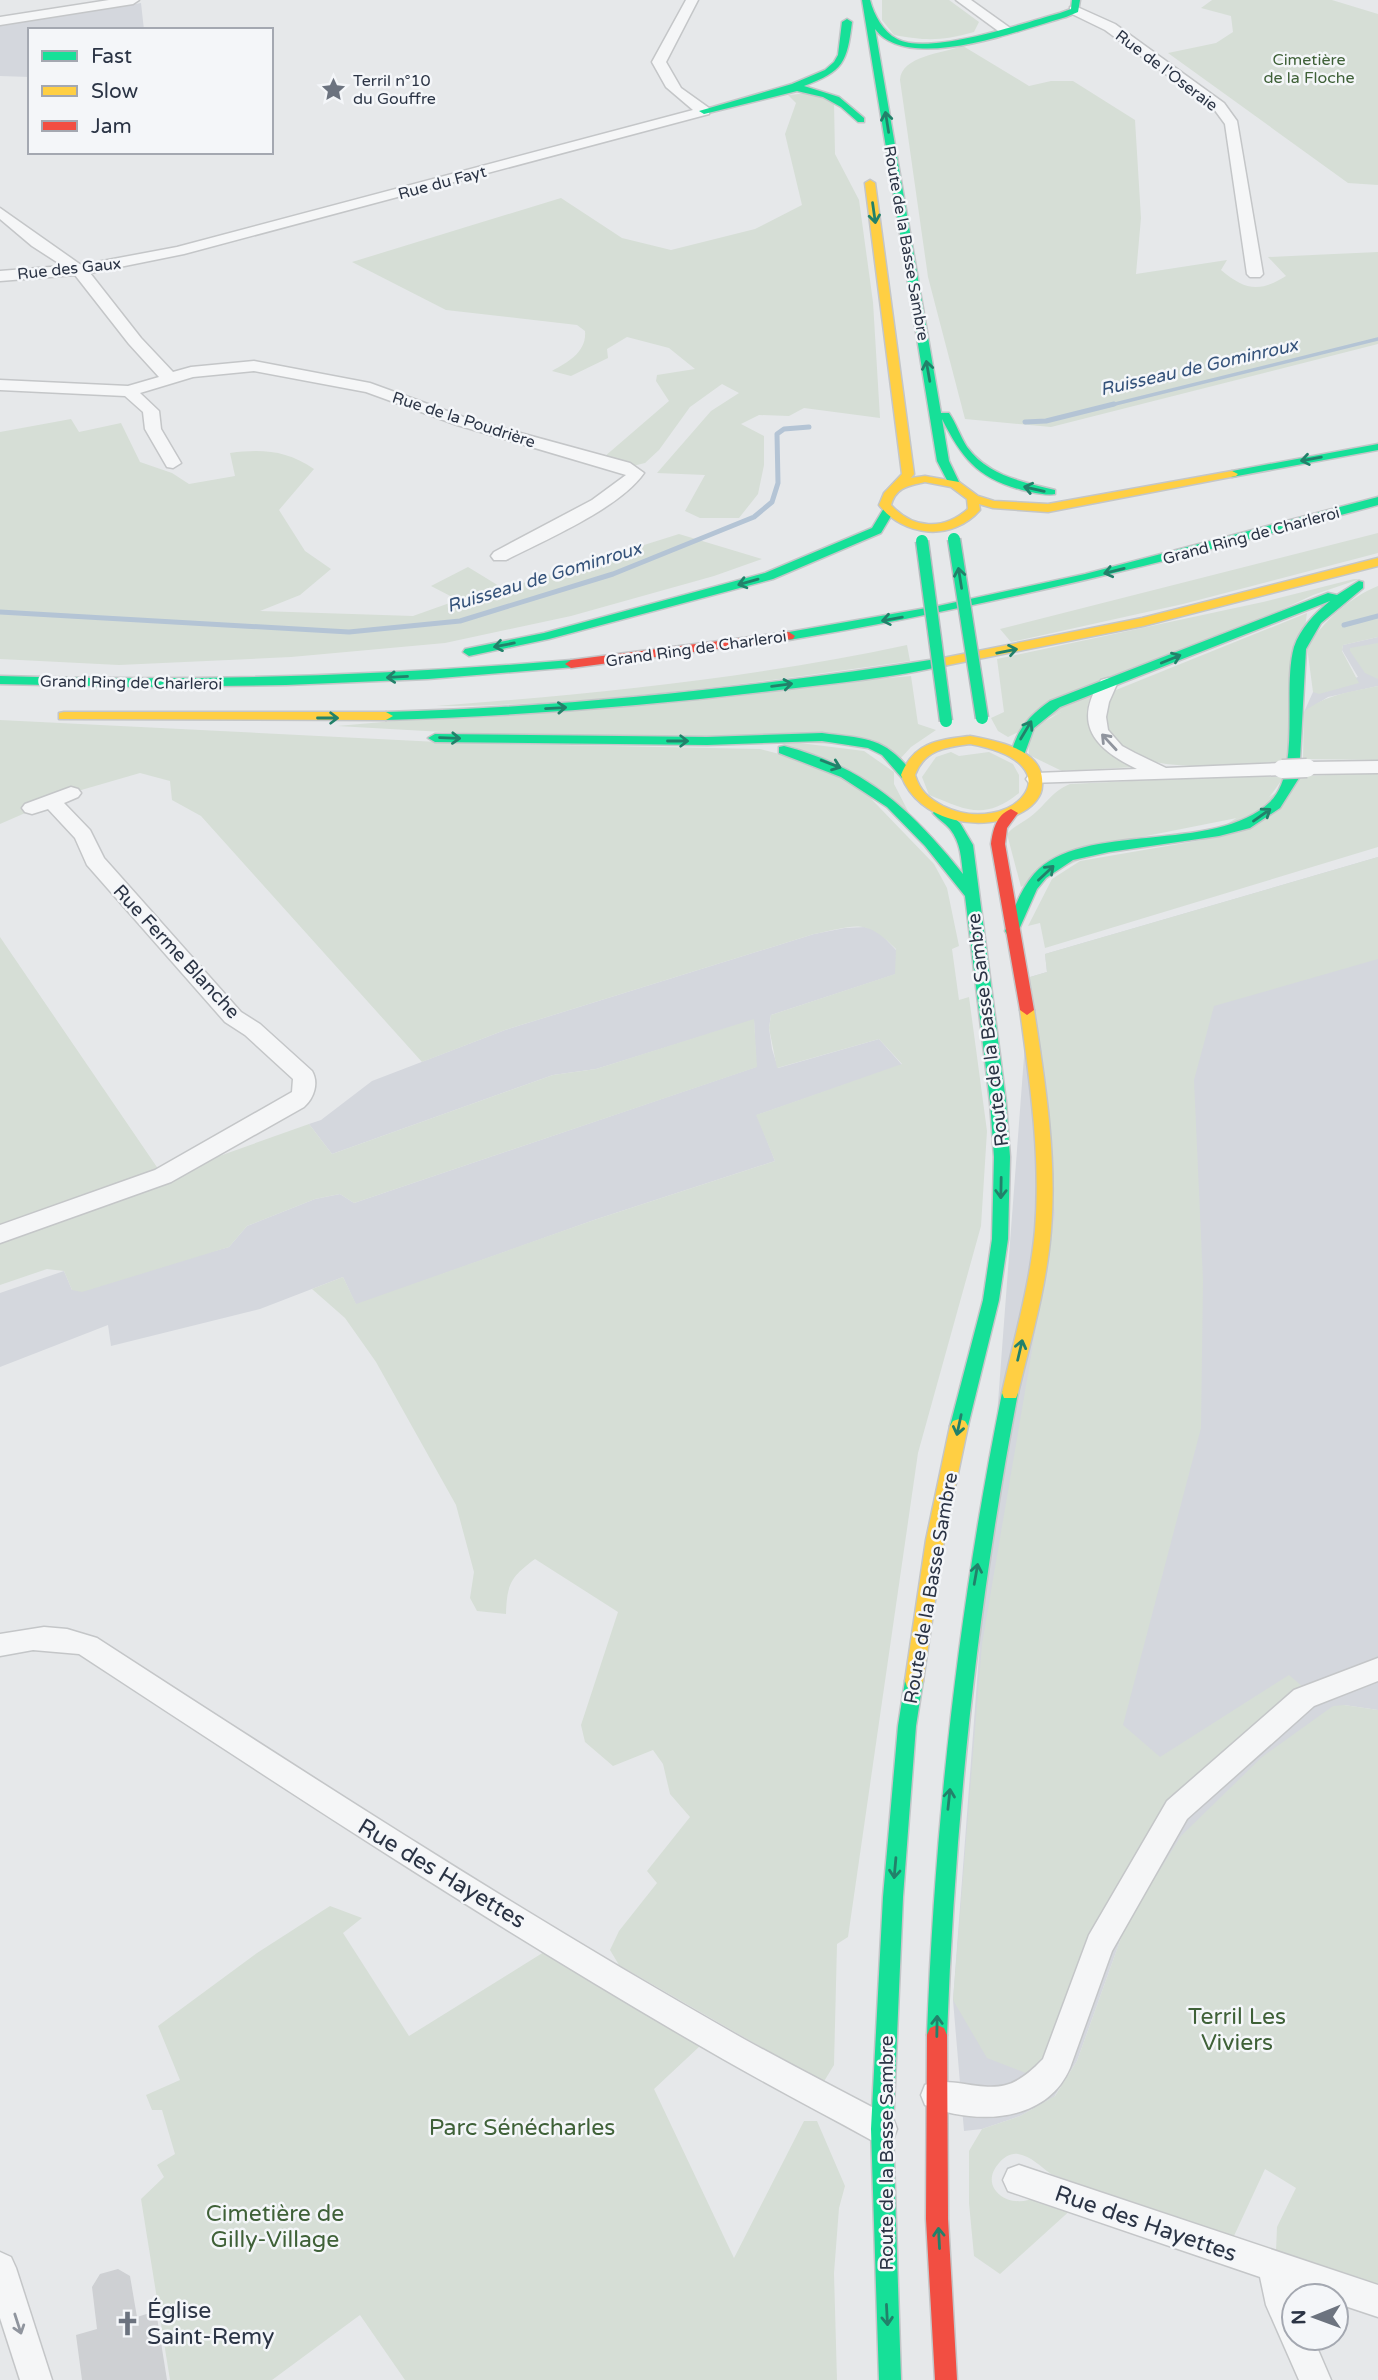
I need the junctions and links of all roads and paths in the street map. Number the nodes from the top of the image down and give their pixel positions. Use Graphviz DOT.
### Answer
graph roads {
  1 [pos="133,0"];
  2 [pos="692,0"];
  3 [pos="962,0"];
  4 [pos="867,3"];
  5 [pos="1075,5"];
  6 [pos="0,21"];
  7 [pos="1006,30"];
  8 [pos="962,42"];
  9 [pos="854,71"];
  10 [pos="881,83"];
  11 [pos="783,88"];
  12 [pos="858,96"];
  13 [pos="704,111"];
  14 [pos="869,172"];
  15 [pos="0,212"];
  16 [pos="179,251"];
  17 [pos="79,270"];
  18 [pos="1255,274"];
  19 [pos="0,275"];
  20 [pos="170,379"];
  21 [pos="0,385"];
  22 [pos="129,391"];
  23 [pos="934,400"];
  24 [pos="898,405"];
  25 [pos="887,441"];
  26 [pos="1378,447"];
  27 [pos="173,463"];
  28 [pos="901,484"];
  29 [pos="954,484"];
  30 [pos="1337,496"];
  31 [pos="1101,497"];
  32 [pos="973,498"];
  33 [pos="1378,501"];
  34 [pos="888,511"];
  35 [pos="851,522"];
  36 [pos="908,524"];
  37 [pos="956,532"];
  38 [pos="1181,555"];
  39 [pos="500,556"];
  40 [pos="813,560"];
  41 [pos="1378,562"];
  42 [pos="1378,578"];
  43 [pos="1359,585"];
  44 [pos="988,621"];
  45 [pos="923,635"];
  46 [pos="448,656"];
  47 [pos="424,659"];
  48 [pos="0,680"];
  49 [pos="178,684"];
  50 [pos="1108,684"];
  51 [pos="356,700"];
  52 [pos="55,710"];
  53 [pos="331,732"];
  54 [pos="424,737"];
  55 [pos="741,741"];
  56 [pos="939,744"];
  57 [pos="1002,747"];
  58 [pos="1018,755"];
  59 [pos="1378,767"];
  60 [pos="1165,773"];
  61 [pos="907,775"];
  62 [pos="1036,779"];
  63 [pos="51,801"];
  64 [pos="940,813"];
  65 [pos="1011,813"];
  66 [pos="971,894"];
  67 [pos="1012,931"];
  68 [pos="0,1234"];
  69 [pos="0,1645"];
  70 [pos="1378,1669"];
  71 [pos="936,2095"];
  72 [pos="882,2129"];
  73 [pos="1019,2180"];
  74 [pos="1274,2266"];
  75 [pos="0,2268"];
  76 [pos="1280,2295"];
  77 [pos="1378,2301"];
  78 [pos="1303,2352"];
  79 [pos="36,2380"];
  80 [pos="890,2380"];
  81 [pos="946,2380"];
  82 [pos="1315,2380"];
  1 -- 6 [label="street"];
  2 -- 13 [label="street"];
  3 -- 7 [label="street"];
  4 -- 8 [label="main road"];
  4 -- 10 [label="main road, Route de la Basse Sambre"];
  5 -- 7 [label="main road"];
  5 -- 18 [label="street, Rue de l'Oseraie"];
  7 -- 8 [label="main road"];
  8 -- 10 [label="main road"];
  9 -- 11 [label="main road"];
  23 -- 10 [label="main road, Route de la Basse Sambre, one-way"];
  11 -- 12 [label="main road"];
  11 -- 13 [label="main road"];
  13 -- 16 [label="street, Rue du Fayt"];
  14 -- 24 [label="main road, Route de la Basse Sambre, one-way"];
  15 -- 17 [label="street"];
  16 -- 17 [label="street, Rue des Gaux"];
  17 -- 19 [label="street, Rue des Gaux"];
  17 -- 20 [label="street"];
  20 -- 22 [label="street, Rue de la Poudrière"];
  20 -- 39 [label="street, Rue de la Poudrière"];
  21 -- 22 [label="street, Rue de la Poudrière"];
  22 -- 27 [label="street"];
  23 -- 29 [label="main road, Route de la Basse Sambre"];
  31 -- 23 [label="main road, one-way"];
  24 -- 25 [label="main road"];
  24 -- 28 [label="main road, Route de la Basse Sambre"];
  26 -- 31 [label="main road, one-way"];
  28 -- 29 [label="main road"];
  28 -- 34 [label="main road, Route de la Basse Sambre"];
  29 -- 32 [label="main road"];
  30 -- 38 [label="main road"];
  31 -- 32 [label="main road"];
  32 -- 37 [label="main road"];
  33 -- 38 [label="main road, Grand Ring de Charleroi"];
  34 -- 36 [label="main road"];
  34 -- 40 [label="main road"];
  35 -- 40 [label="main road"];
  36 -- 37 [label="main road"];
  36 -- 56 [label="main road, bridge"];
  57 -- 37 [label="main road, one-way, bridge"];
  38 -- 49 [label="main road, Grand Ring de Charleroi, one-way"];
  40 -- 46 [label="main road, one-way"];
  52 -- 41 [label="main road, one-way"];
  42 -- 43 [label="main road"];
  50 -- 43 [label="main road, one-way"];
  67 -- 43 [label="main road, one-way"];
  44 -- 45 [label="main road"];
  47 -- 49 [label="main road"];
  48 -- 49 [label="main road, Grand Ring de Charleroi"];
  58 -- 50 [label="main road, one-way"];
  60 -- 50 [label="street, one-way"];
  51 -- 52 [label="main road, Grand Ring de Charleroi"];
  52 -- 53 [label="main road"];
  54 -- 55 [label="main road, one-way"];
  55 -- 61 [label="main road"];
  55 -- 66 [label="main road, one-way"];
  56 -- 57 [label="main road"];
  56 -- 61 [label="main road"];
  57 -- 58 [label="main road"];
  58 -- 62 [label="main road"];
  59 -- 60 [label="street, bridge"];
  60 -- 62 [label="street"];
  61 -- 64 [label="main road"];
  62 -- 65 [label="main road"];
  63 -- 68 [label="street, Rue Ferme Blanche"];
  64 -- 65 [label="main road"];
  64 -- 66 [label="main road, Route de la Basse Sambre"];
  65 -- 67 [label="main road, Route de la Basse Sambre"];
  66 -- 72 [label="main road, Route de la Basse Sambre, one-way"];
  71 -- 67 [label="main road, Route de la Basse Sambre, one-way"];
  69 -- 72 [label="street, Rue des Hayettes"];
  70 -- 71 [label="street"];
  81 -- 71 [label="main road, Route de la Basse Sambre, one-way"];
  72 -- 80 [label="main road, Route de la Basse Sambre, one-way"];
  73 -- 74 [label="street, Rue des Hayettes"];
  74 -- 76 [label="street"];
  74 -- 77 [label="street, Rue des Hayettes"];
  75 -- 79 [label="street, one-way"];
  78 -- 82 [label="street"];
}
